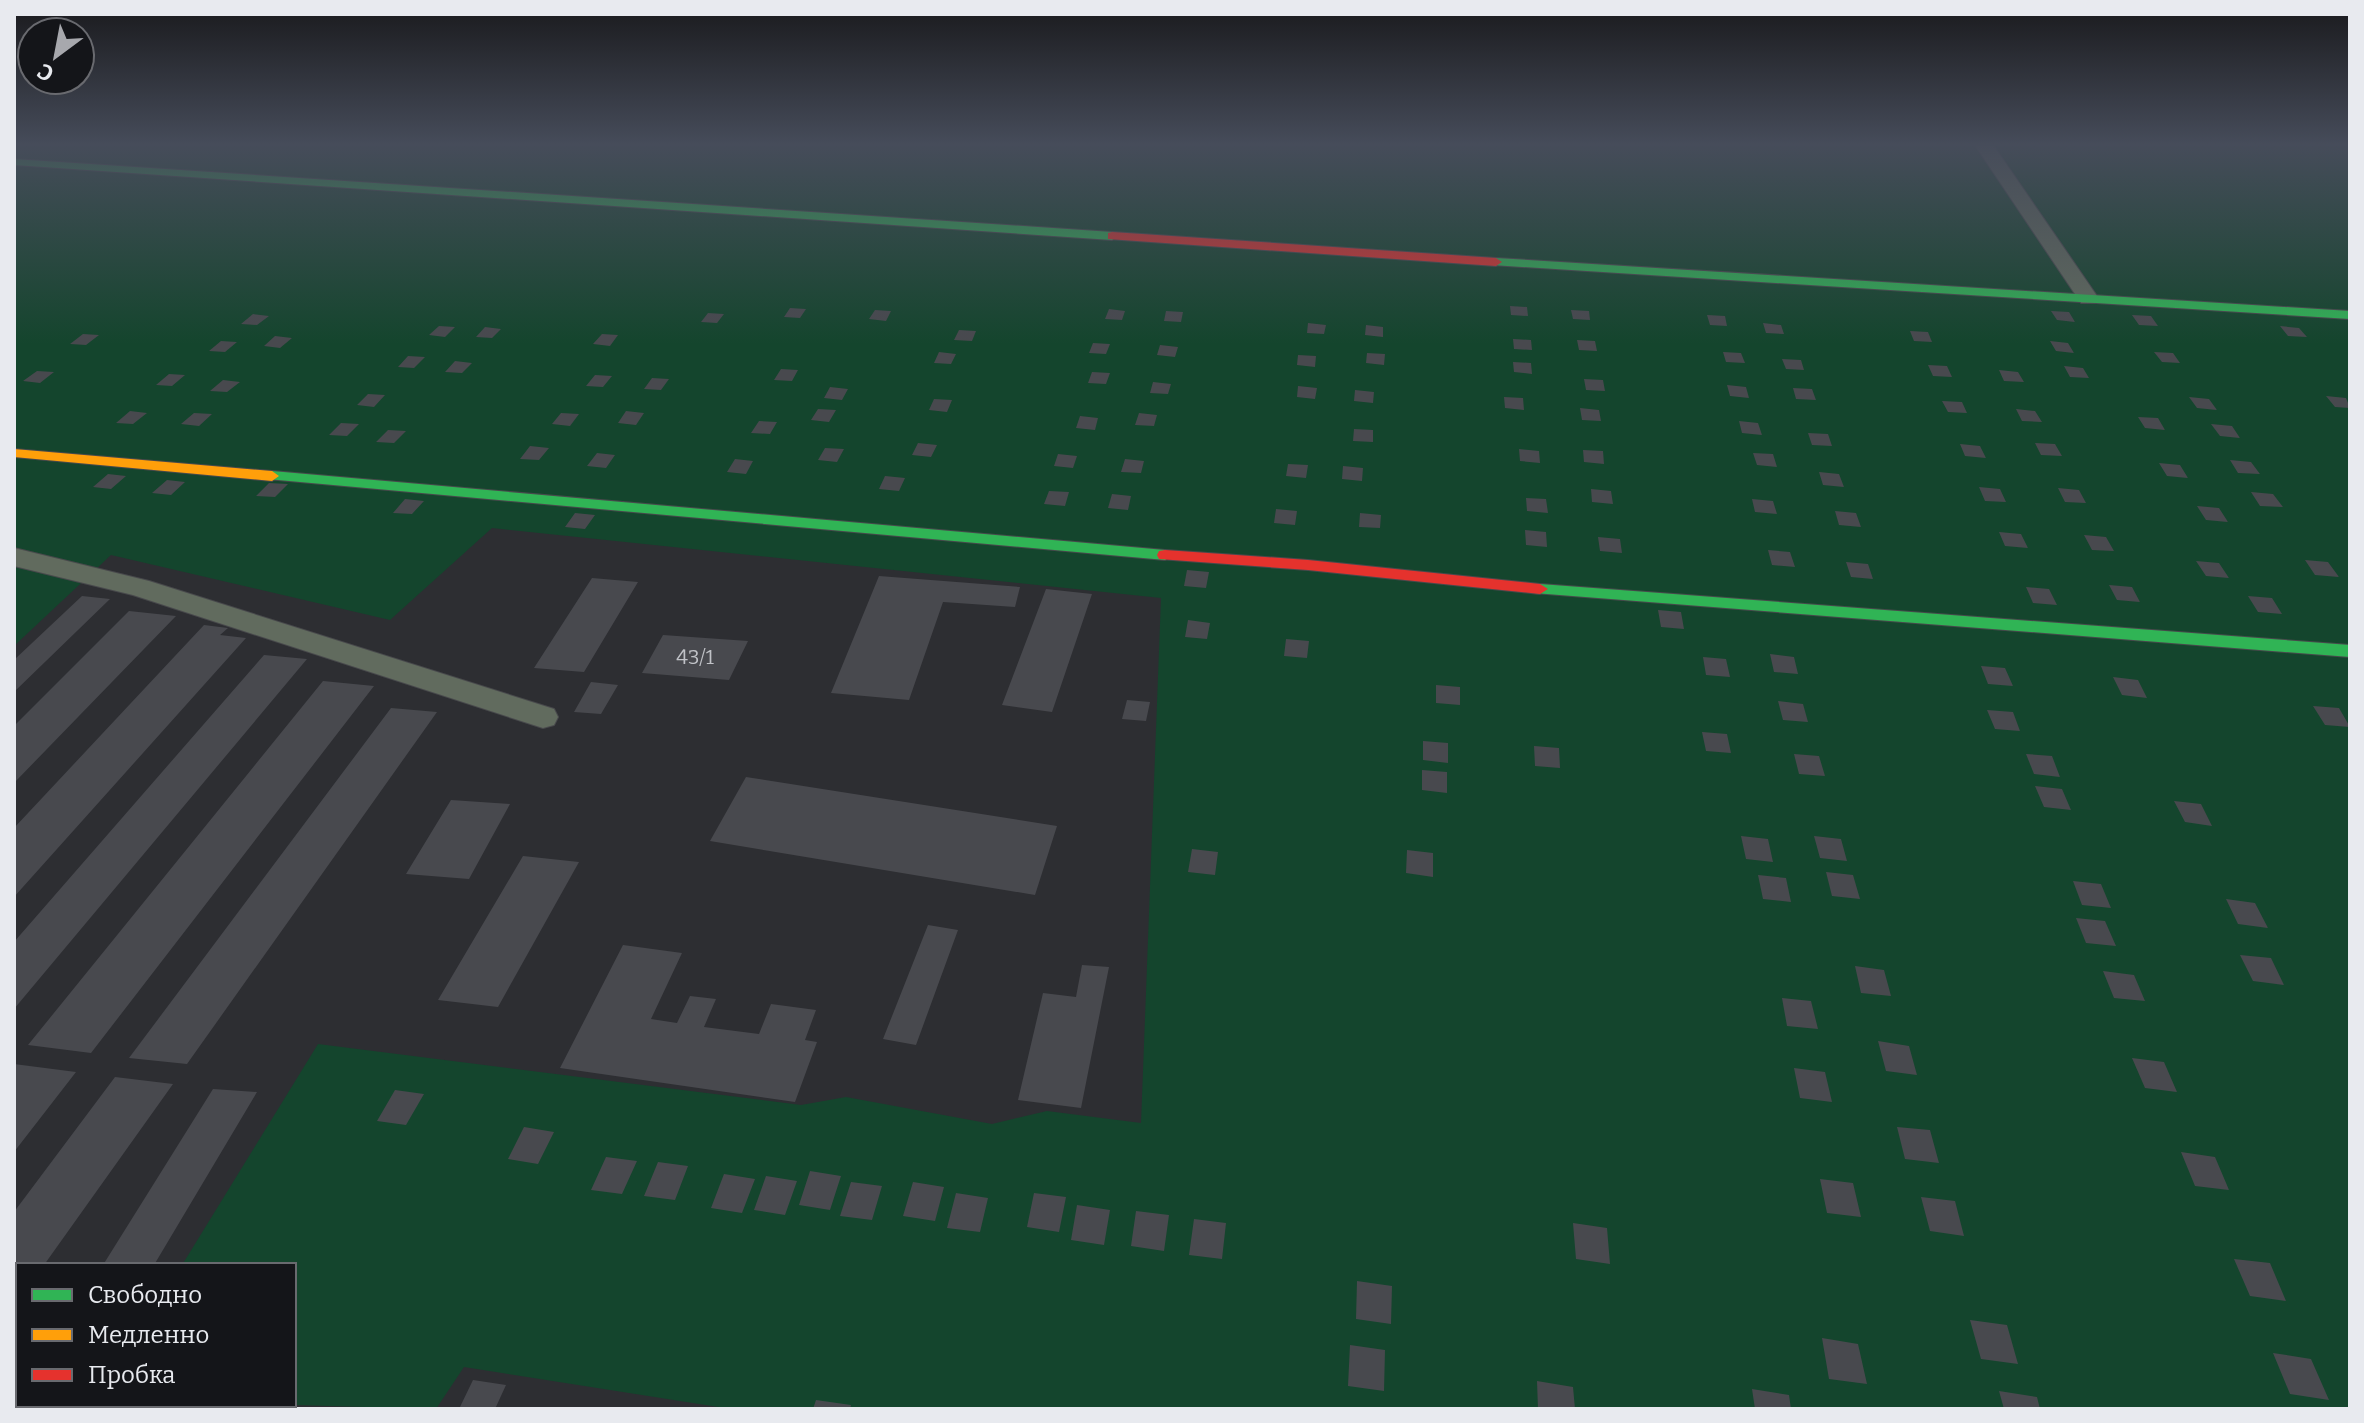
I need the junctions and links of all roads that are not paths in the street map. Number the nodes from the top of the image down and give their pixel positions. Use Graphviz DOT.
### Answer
graph roads {
  1 [pos="728,211"];
  2 [pos="2029,211"];
  3 [pos="2088,299"];
  4 [pos="2350,315"];
  5 [pos="14,453"];
  6 [pos="14,557"];
  7 [pos="2350,651"];
  8 [pos="543,717"];
  1 -- 3 [label="street"];
  2 -- 3 [label="street"];
  3 -- 4 [label="street"];
  5 -- 7 [label="street"];
  6 -- 8 [label="street"];
}
